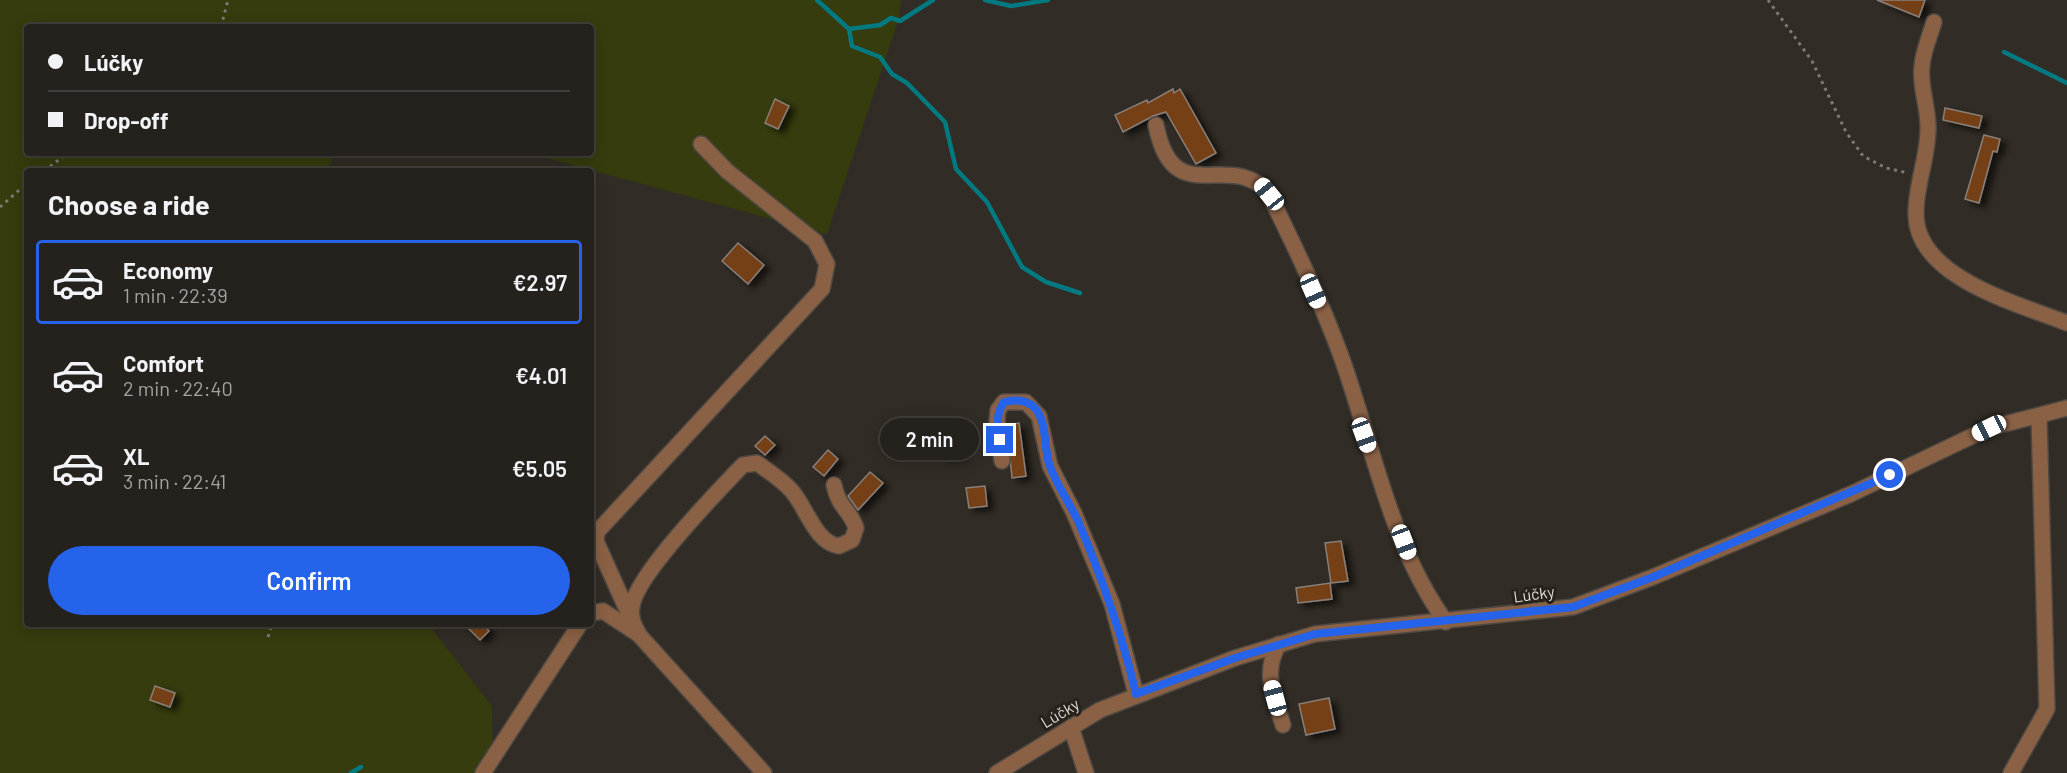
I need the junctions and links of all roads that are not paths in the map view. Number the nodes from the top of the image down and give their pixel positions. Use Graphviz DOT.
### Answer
graph roads {
  1 [pos="1934,22"];
  2 [pos="1156,125"];
  3 [pos="701,144"];
  4 [pos="2067,323"];
  5 [pos="2067,408"];
  6 [pos="2039,416"];
  7 [pos="1002,461"];
  8 [pos="834,485"];
  9 [pos="594,612"];
  10 [pos="632,621"];
  11 [pos="1446,622"];
  12 [pos="578,627"];
  13 [pos="640,636"];
  14 [pos="1279,644"];
  15 [pos="1136,694"];
  16 [pos="1283,725"];
  17 [pos="1071,727"];
  18 [pos="483,773"];
  19 [pos="765,773"];
  20 [pos="997,773"];
  21 [pos="1086,773"];
  22 [pos="2011,773"];
  1 -- 4 [label="street"];
  2 -- 11 [label="street"];
  3 -- 10 [label="street"];
  5 -- 6 [label="street, Lúčky"];
  6 -- 11 [label="street, Lúčky"];
  6 -- 22 [label="street"];
  7 -- 15 [label="street"];
  8 -- 10 [label="street"];
  9 -- 13 [label="street"];
  10 -- 13 [label="street"];
  11 -- 14 [label="street, Lúčky"];
  12 -- 18 [label="street"];
  13 -- 19 [label="street"];
  14 -- 15 [label="street, Lúčky"];
  14 -- 16 [label="street"];
  15 -- 17 [label="street, Lúčky"];
  17 -- 20 [label="street, Lúčky"];
  17 -- 21 [label="street"];
}
